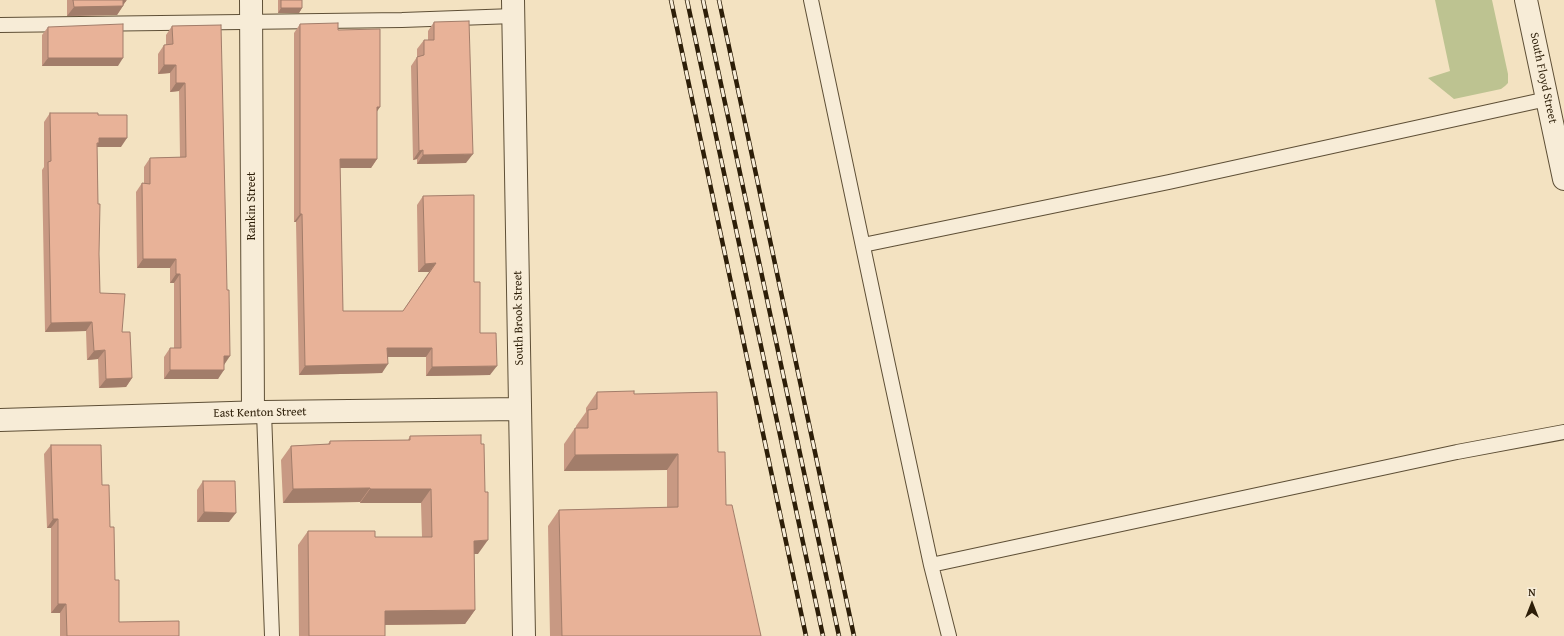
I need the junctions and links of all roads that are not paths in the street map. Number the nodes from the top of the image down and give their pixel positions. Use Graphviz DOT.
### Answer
graph roads {
  1 [pos="250,0"];
  2 [pos="811,0"];
  3 [pos="1526,0"];
  4 [pos="513,8"];
  5 [pos="251,21"];
  6 [pos="0,25"];
  7 [pos="1547,99"];
  8 [pos="1563,170"];
  9 [pos="863,245"];
  10 [pos="520,409"];
  11 [pos="259,412"];
  12 [pos="0,420"];
  13 [pos="1564,432"];
  14 [pos="931,565"];
  15 [pos="272,636"];
  16 [pos="524,636"];
  17 [pos="949,636"];
  1 -- 5 [label="street, Rankin Street"];
  2 -- 9 [label="lane"];
  3 -- 7 [label="street, South Floyd Street"];
  4 -- 5 [label="lane"];
  4 -- 10 [label="street, South Brook Street"];
  5 -- 6 [label="lane"];
  5 -- 11 [label="street, Rankin Street"];
  7 -- 8 [label="street, South Floyd Street"];
  7 -- 9 [label="lane"];
  9 -- 14 [label="lane"];
  10 -- 11 [label="street, East Kenton Street"];
  10 -- 16 [label="street, South Brook Street"];
  11 -- 12 [label="street, East Kenton Street"];
  11 -- 15 [label="lane"];
  13 -- 14 [label="lane"];
  14 -- 17 [label="lane"];
}
